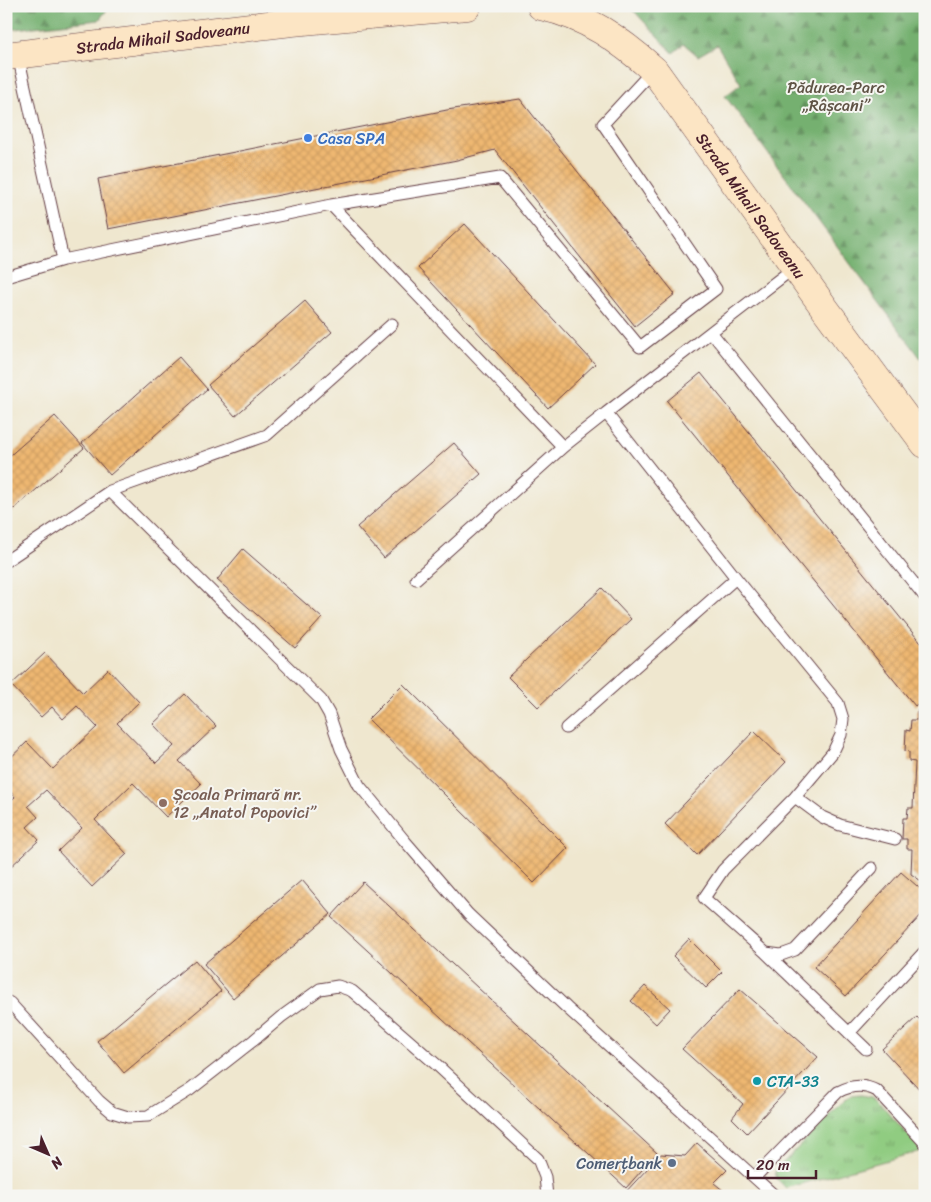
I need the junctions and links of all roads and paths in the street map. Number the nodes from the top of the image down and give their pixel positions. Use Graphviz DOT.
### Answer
graph roads {
  1 [pos="467,6"];
  2 [pos="542,6"];
  3 [pos="12,55"];
  4 [pos="654,70"];
  5 [pos="332,205"];
  6 [pos="64,260"];
  7 [pos="796,267"];
  8 [pos="6,277"];
  9 [pos="392,324"];
  10 [pos="711,332"];
  11 [pos="606,413"];
  12 [pos="925,444"];
  13 [pos="563,447"];
  14 [pos="110,491"];
  15 [pos="6,561"];
  16 [pos="416,578"];
  17 [pos="736,578"];
  18 [pos="925,597"];
  19 [pos="566,728"];
  20 [pos="795,797"];
  21 [pos="895,840"];
  22 [pos="872,868"];
  23 [pos="925,951"];
  24 [pos="766,953"];
  25 [pos="6,1001"];
  26 [pos="849,1032"];
  27 [pos="866,1048"];
  28 [pos="925,1143"];
  29 [pos="755,1177"];
  30 [pos="547,1196"];
  31 [pos="775,1196"];
  1 -- 3 [label="main road, Strada Mihail Sadoveanu"];
  2 -- 4 [label="main road, Strada Mihail Sadoveanu"];
  3 -- 6 [label="lane"];
  4 -- 5 [label="lane"];
  4 -- 7 [label="main road, Strada Mihail Sadoveanu"];
  5 -- 6 [label="lane"];
  5 -- 13 [label="lane"];
  6 -- 8 [label="lane"];
  7 -- 10 [label="lane"];
  7 -- 12 [label="main road, Strada Mihail Sadoveanu"];
  9 -- 14 [label="lane"];
  10 -- 11 [label="lane"];
  10 -- 18 [label="lane"];
  11 -- 13 [label="lane"];
  11 -- 17 [label="lane"];
  13 -- 16 [label="lane"];
  14 -- 15 [label="lane"];
  14 -- 29 [label="lane"];
  17 -- 19 [label="lane"];
  17 -- 20 [label="lane"];
  20 -- 21 [label="lane"];
  20 -- 24 [label="lane"];
  22 -- 24 [label="lane"];
  23 -- 26 [label="lane"];
  24 -- 26 [label="lane"];
  25 -- 30 [label="lane"];
  26 -- 27 [label="lane"];
  28 -- 29 [label="lane"];
  29 -- 31 [label="lane"];
}
